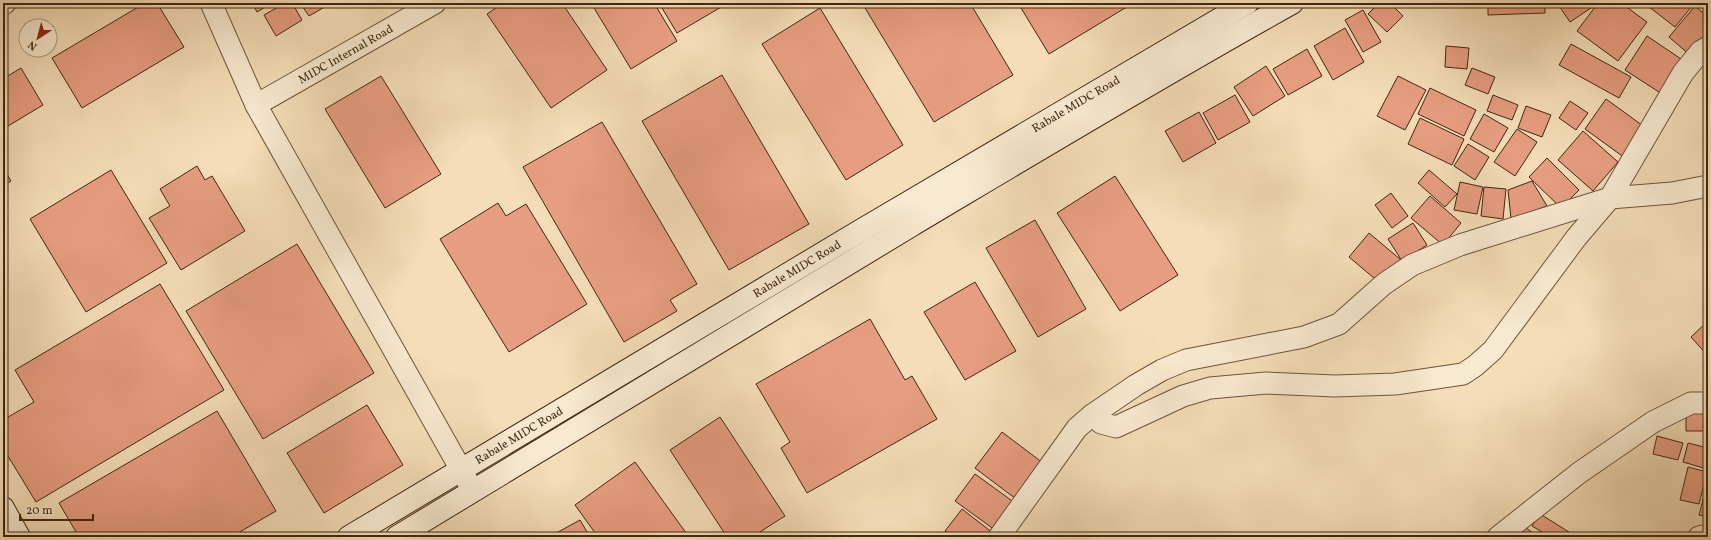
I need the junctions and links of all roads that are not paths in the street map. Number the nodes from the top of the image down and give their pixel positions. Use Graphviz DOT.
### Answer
graph roads {
  1 [pos="210,3"];
  2 [pos="434,3"];
  3 [pos="1247,3"];
  4 [pos="1291,3"];
  5 [pos="1708,46"];
  6 [pos="256,105"];
  7 [pos="1010,155"];
  8 [pos="1708,186"];
  9 [pos="1610,198"];
  10 [pos="764,288"];
  11 [pos="774,308"];
  12 [pos="1708,403"];
  13 [pos="1092,415"];
  14 [pos="461,469"];
  15 [pos="473,491"];
  16 [pos="3,508"];
  17 [pos="1708,535"];
  18 [pos="19,537"];
  19 [pos="349,537"];
  20 [pos="397,537"];
  21 [pos="999,537"];
  22 [pos="1498,537"];
  23 [pos="1699,537"];
  1 -- 6 [label="street"];
  2 -- 6 [label="street, MIDC Internal Road"];
  3 -- 7 [label="main road, Rabale MIDC Road"];
  4 -- 7 [label="main road, Rabale MIDC Road"];
  5 -- 9 [label="street"];
  6 -- 14 [label="street"];
  7 -- 10 [label="main road, Rabale MIDC Road"];
  7 -- 11 [label="main road, Rabale MIDC Road"];
  8 -- 9 [label="street"];
  9 -- 13 [label="street"];
  9 -- 13 [label="street"];
  10 -- 11 [label="main road"];
  10 -- 14 [label="main road, Rabale MIDC Road"];
  11 -- 15 [label="main road, Rabale MIDC Road"];
  12 -- 22 [label="street"];
  13 -- 21 [label="street"];
  14 -- 15 [label="street"];
  14 -- 19 [label="main road, Rabale MIDC Road"];
  15 -- 20 [label="main road, Rabale MIDC Road"];
  16 -- 18 [label="main road"];
  17 -- 23 [label="street"];
}
